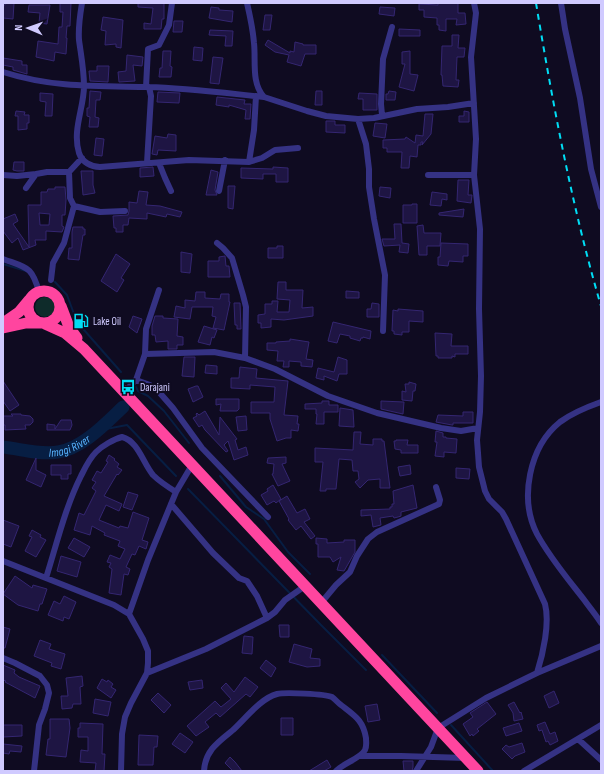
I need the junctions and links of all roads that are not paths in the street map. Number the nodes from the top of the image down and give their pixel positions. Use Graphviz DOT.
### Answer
graph roads {
  1 [pos="82,3"];
  2 [pos="172,3"];
  3 [pos="247,3"];
  4 [pos="474,3"];
  5 [pos="561,3"];
  6 [pos="392,27"];
  7 [pos="3,72"];
  8 [pos="84,86"];
  9 [pos="148,87"];
  10 [pos="256,96"];
  11 [pos="264,97"];
  12 [pos="474,103"];
  13 [pos="382,115"];
  14 [pos="358,119"];
  15 [pos="298,148"];
  16 [pos="82,158"];
  17 [pos="224,160"];
  18 [pos="249,162"];
  19 [pos="159,163"];
  20 [pos="147,164"];
  21 [pos="69,172"];
  22 [pos="36,174"];
  23 [pos="3,175"];
  24 [pos="428,175"];
  25 [pos="474,176"];
  26 [pos="26,188"];
  27 [pos="171,191"];
  28 [pos="219,191"];
  29 [pos="74,206"];
  30 [pos="601,207"];
  31 [pos="125,211"];
  32 [pos="217,242"];
  33 [pos="3,259"];
  34 [pos="51,280"];
  35 [pos="159,290"];
  36 [pos="35,294"];
  37 [pos="61,306"];
  38 [pos="3,323"];
  39 [pos="42,323"];
  40 [pos="3,328"];
  41 [pos="383,331"];
  42 [pos="84,349"];
  43 [pos="145,354"];
  44 [pos="245,358"];
  45 [pos="136,380"];
  46 [pos="124,392"];
  47 [pos="601,402"];
  48 [pos="478,428"];
  49 [pos="192,465"];
  50 [pos="436,487"];
  51 [pos="176,492"];
  52 [pos="171,504"];
  53 [pos="268,517"];
  54 [pos="3,561"];
  55 [pos="46,578"];
  56 [pos="305,586"];
  57 [pos="321,603"];
  58 [pos="129,614"];
  59 [pos="267,618"];
  60 [pos="601,623"];
  61 [pos="601,646"];
  62 [pos="3,658"];
  63 [pos="147,673"];
  64 [pos="537,673"];
  65 [pos="601,725"];
  66 [pos="438,728"];
  67 [pos="578,739"];
  68 [pos="360,756"];
  69 [pos="424,756"];
  70 [pos="466,758"];
  71 [pos="601,760"];
  72 [pos="34,771"];
  73 [pos="121,771"];
  74 [pos="204,771"];
  75 [pos="336,771"];
  76 [pos="416,771"];
  77 [pos="478,771"];
  78 [pos="524,771"];
  1 -- 8 [label="street"];
  2 -- 9 [label="street"];
  3 -- 11 [label="street"];
  4 -- 12 [label="street"];
  5 -- 30 [label="street"];
  6 -- 13 [label="street"];
  7 -- 8 [label="street"];
  8 -- 9 [label="street"];
  8 -- 16 [label="street"];
  9 -- 10 [label="street"];
  9 -- 20 [label="street"];
  10 -- 11 [label="street"];
  10 -- 18 [label="street"];
  11 -- 14 [label="street"];
  12 -- 13 [label="street"];
  12 -- 25 [label="street"];
  13 -- 14 [label="street"];
  14 -- 41 [label="street"];
  15 -- 18 [label="street"];
  16 -- 20 [label="street"];
  16 -- 21 [label="street"];
  17 -- 18 [label="street"];
  17 -- 19 [label="street"];
  17 -- 28 [label="street"];
  19 -- 20 [label="street"];
  19 -- 27 [label="street"];
  21 -- 22 [label="street"];
  21 -- 29 [label="street"];
  22 -- 23 [label="street"];
  22 -- 26 [label="street"];
  24 -- 25 [label="street"];
  25 -- 48 [label="street"];
  29 -- 31 [label="street"];
  29 -- 34 [label="street"];
  32 -- 44 [label="street"];
  33 -- 36 [label="street"];
  35 -- 43 [label="street"];
  36 -- 37 [label="highway"];
  36 -- 38 [label="highway"];
  36 -- 39 [label="highway"];
  37 -- 39 [label="highway"];
  37 -- 42 [label="highway"];
  39 -- 40 [label="highway"];
  39 -- 42 [label="highway"];
  42 -- 46 [label="highway"];
  43 -- 44 [label="street"];
  43 -- 45 [label="street"];
  44 -- 48 [label="street"];
  45 -- 46 [label="street"];
  45 -- 53 [label="street"];
  46 -- 49 [label="highway"];
  47 -- 60 [label="street"];
  48 -- 64 [label="street"];
  49 -- 51 [label="street"];
  49 -- 56 [label="highway"];
  50 -- 57 [label="street"];
  51 -- 52 [label="street"];
  51 -- 55 [label="street"];
  52 -- 58 [label="street"];
  52 -- 59 [label="street"];
  54 -- 55 [label="street"];
  55 -- 58 [label="street"];
  56 -- 57 [label="highway"];
  56 -- 59 [label="street"];
  57 -- 66 [label="highway"];
  58 -- 63 [label="street"];
  59 -- 63 [label="street"];
  61 -- 64 [label="street"];
  62 -- 72 [label="street"];
  63 -- 73 [label="street"];
  64 -- 66 [label="street"];
  65 -- 67 [label="street"];
  66 -- 69 [label="street"];
  66 -- 70 [label="highway"];
  67 -- 71 [label="street"];
  67 -- 78 [label="street"];
  68 -- 69 [label="street"];
  68 -- 74 [label="street"];
  68 -- 75 [label="street"];
  69 -- 70 [label="street"];
  69 -- 76 [label="street"];
  70 -- 77 [label="highway"];
}
